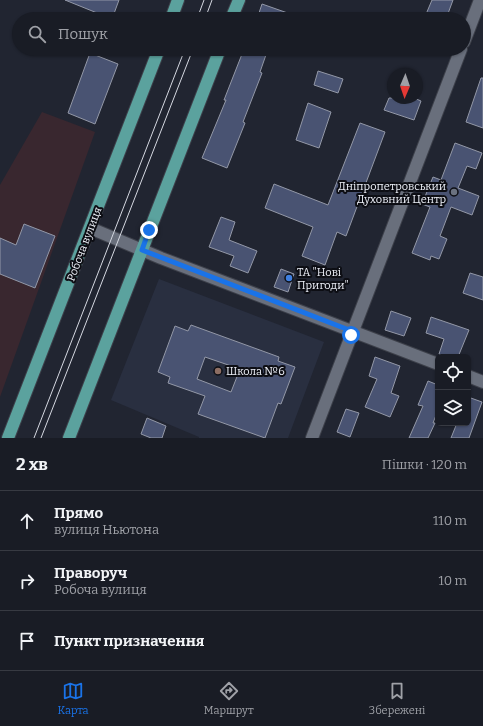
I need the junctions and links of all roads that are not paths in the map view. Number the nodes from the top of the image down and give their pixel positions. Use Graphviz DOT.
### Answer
graph roads {
  1 [pos="178,0"];
  2 [pos="239,0"];
  3 [pos="480,0"];
  4 [pos="174,12"];
  5 [pos="234,12"];
  6 [pos="471,24"];
  7 [pos="156,56"];
  8 [pos="217,56"];
  9 [pos="458,56"];
  10 [pos="90,228"];
  11 [pos="142,250"];
  12 [pos="352,331"];
  13 [pos="435,363"];
  14 [pos="471,377"];
  15 [pos="483,382"];
  16 [pos="8,438"];
  17 [pos="69,438"];
  18 [pos="312,438"];
  1 -- 4 [label="main road"];
  2 -- 5 [label="main road"];
  3 -- 6 [label="street"];
  7 -- 10 [label="main road, Робоча вулиця"];
  8 -- 11 [label="main road"];
  9 -- 12 [label="street"];
  10 -- 11 [label="street"];
  10 -- 16 [label="main road, Робоча вулиця"];
  11 -- 12 [label="street"];
  11 -- 17 [label="main road"];
  12 -- 13 [label="street"];
  12 -- 18 [label="street"];
  14 -- 15 [label="street"];
}
